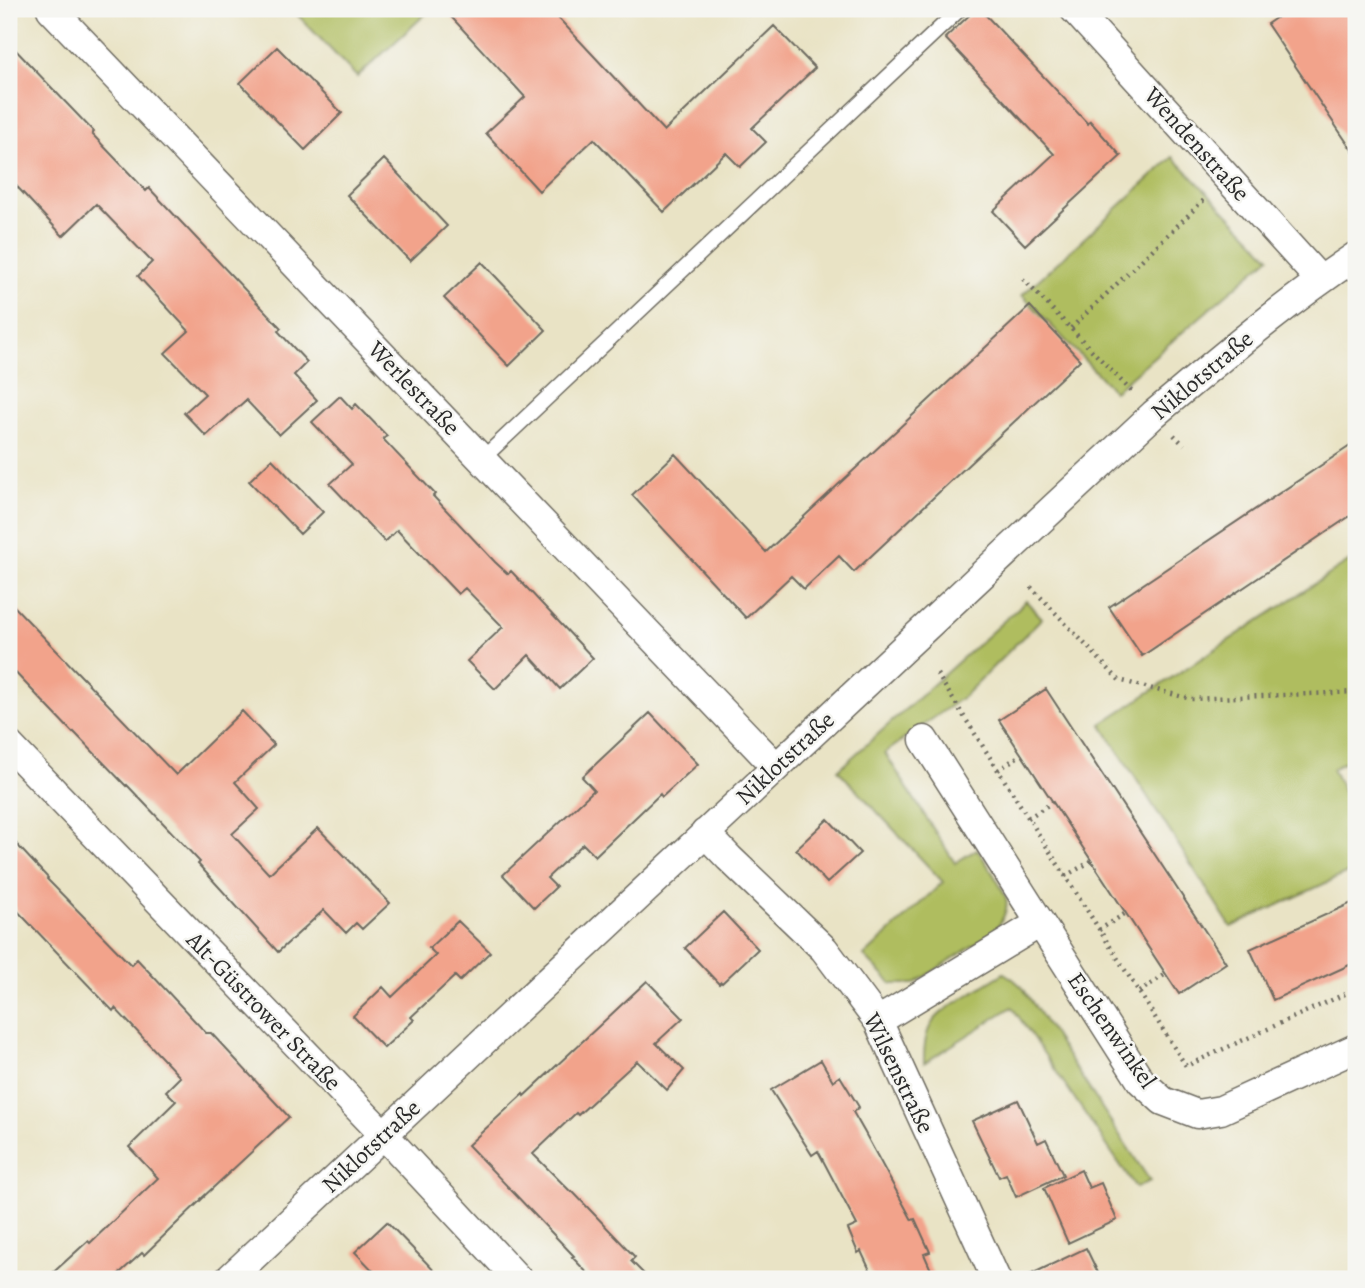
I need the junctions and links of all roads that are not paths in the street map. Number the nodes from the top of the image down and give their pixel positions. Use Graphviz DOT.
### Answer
graph roads {
  1 [pos="51,9"];
  2 [pos="960,9"];
  3 [pos="1074,9"];
  4 [pos="1356,256"];
  5 [pos="1320,280"];
  6 [pos="482,459"];
  7 [pos="924,740"];
  8 [pos="9,745"];
  9 [pos="776,766"];
  10 [pos="705,833"];
  11 [pos="1040,923"];
  12 [pos="878,1021"];
  13 [pos="1356,1048"];
  14 [pos="383,1134"];
  15 [pos="229,1279"];
  16 [pos="518,1279"];
  17 [pos="996,1279"];
  1 -- 6 [label="street, Werlestraße"];
  2 -- 6 [label="lane"];
  3 -- 5 [label="street, Wendenstraße"];
  4 -- 5 [label="street, Niklotstraße"];
  5 -- 9 [label="street, Niklotstraße"];
  6 -- 9 [label="street, Werlestraße"];
  7 -- 11 [label="street, Eschenwinkel"];
  8 -- 14 [label="street, Alt-Güstrower Straße"];
  9 -- 10 [label="street, Niklotstraße"];
  10 -- 12 [label="street, Wilsenstraße"];
  10 -- 14 [label="street, Niklotstraße"];
  11 -- 12 [label="street"];
  11 -- 13 [label="street, Eschenwinkel"];
  12 -- 17 [label="street, Wilsenstraße"];
  14 -- 15 [label="street, Niklotstraße"];
  14 -- 16 [label="street, Alt-Güstrower Straße"];
}
